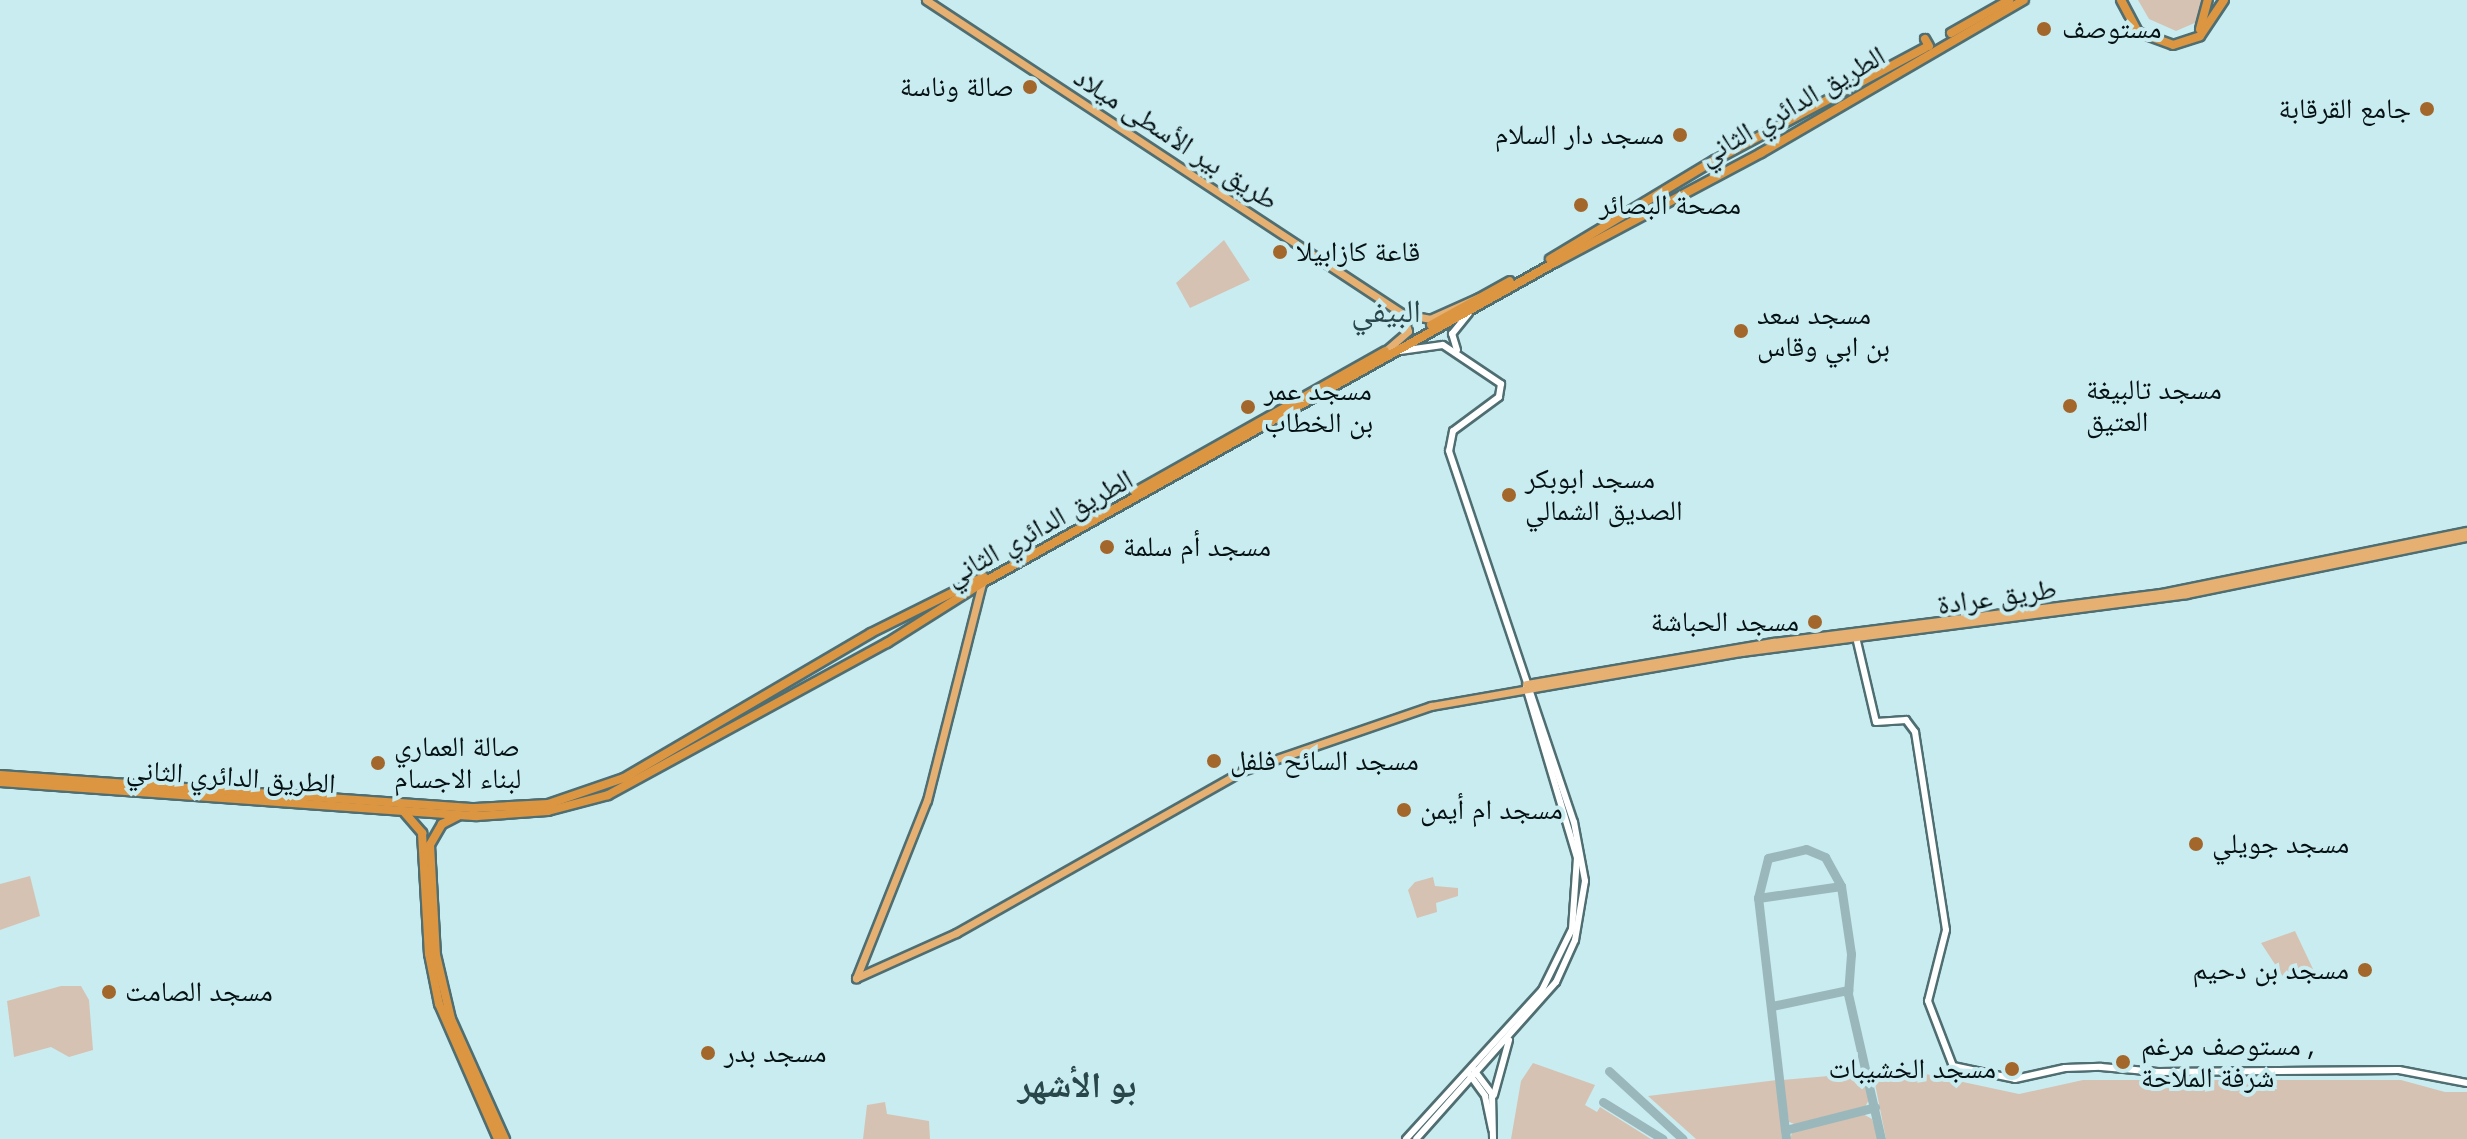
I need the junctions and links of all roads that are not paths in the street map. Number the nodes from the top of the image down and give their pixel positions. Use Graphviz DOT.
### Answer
graph roads {
  1 [pos="926,0"];
  2 [pos="2009,0"];
  3 [pos="2024,0"];
  4 [pos="2123,0"];
  5 [pos="2208,0"];
  6 [pos="2224,0"];
  7 [pos="1819,104"];
  8 [pos="1823,115"];
  9 [pos="1692,176"];
  10 [pos="1583,247"];
  11 [pos="1485,295"];
  12 [pos="1473,309"];
  13 [pos="1403,314"];
  14 [pos="1457,350"];
  15 [pos="1383,353"];
  16 [pos="1393,353"];
  17 [pos="2467,534"];
  18 [pos="982,583"];
  19 [pos="941,599"];
  20 [pos="925,619"];
  21 [pos="1945,623"];
  22 [pos="1856,637"];
  23 [pos="1810,641"];
  24 [pos="1632,669"];
  25 [pos="826,675"];
  26 [pos="791,683"];
  27 [pos="1526,684"];
  28 [pos="1528,693"];
  29 [pos="1534,713"];
  30 [pos="0,775"];
  31 [pos="0,782"];
  32 [pos="106,787"];
  33 [pos="126,789"];
  34 [pos="398,810"];
  35 [pos="467,815"];
  36 [pos="427,863"];
  37 [pos="1512,1033"];
  38 [pos="1472,1072"];
  39 [pos="2467,1083"];
  40 [pos="1493,1102"];
  41 [pos="1492,1135"];
  42 [pos="498,1139"];
  43 [pos="505,1139"];
  44 [pos="1406,1139"];
  45 [pos="1416,1139"];
  1 -- 13 [label="main road, طريق بير الأسطى ميلاد"];
  2 -- 7 [label="highway, الطريق الدائري الثاني"];
  3 -- 8 [label="highway, الطريق الدائري الثاني"];
  4 -- 5 [label="highway"];
  4 -- 6 [label="highway"];
  7 -- 8 [label="highway"];
  7 -- 9 [label="highway, الطريق الدائري الثاني"];
  8 -- 10 [label="highway, الطريق الدائري الثاني"];
  9 -- 10 [label="highway"];
  9 -- 11 [label="highway, الطريق الدائري الثاني"];
  10 -- 12 [label="highway, الطريق الدائري الثاني"];
  11 -- 13 [label="main road"];
  11 -- 15 [label="highway, الطريق الدائري الثاني"];
  12 -- 14 [label="main road"];
  12 -- 16 [label="highway, الطريق الدائري الثاني"];
  13 -- 15 [label="main road"];
  14 -- 16 [label="main road"];
  14 -- 27 [label="main road"];
  15 -- 19 [label="highway, الطريق الدائري الثاني"];
  16 -- 18 [label="highway, الطريق الدائري الثاني"];
  17 -- 21 [label="main road, طريق عرادة"];
  18 -- 20 [label="highway, الطريق الدائري الثاني"];
  18 -- 28 [label="main road, طريق عرادة"];
  19 -- 20 [label="highway"];
  19 -- 26 [label="highway, الطريق الدائري الثاني"];
  20 -- 25 [label="highway, الطريق الدائري الثاني"];
  21 -- 22 [label="main road, طريق عرادة"];
  21 -- 23 [label="main road"];
  22 -- 23 [label="main road, طريق عرادة"];
  22 -- 39 [label="main road"];
  23 -- 24 [label="main road, طريق عرادة"];
  24 -- 27 [label="main road"];
  24 -- 28 [label="main road, طريق عرادة"];
  25 -- 26 [label="highway"];
  25 -- 35 [label="highway, الطريق الدائري الثاني"];
  26 -- 33 [label="highway, الطريق الدائري الثاني"];
  27 -- 28 [label="main road"];
  28 -- 29 [label="main road"];
  29 -- 37 [label="main road"];
  29 -- 38 [label="main road"];
  30 -- 32 [label="highway, الطريق الدائري الثاني"];
  31 -- 32 [label="highway, الطريق الدائري الثاني"];
  32 -- 33 [label="highway, الطريق الدائري الثاني"];
  33 -- 34 [label="highway, الطريق الدائري الثاني"];
  34 -- 35 [label="highway, الطريق الدائري الثاني"];
  34 -- 36 [label="highway"];
  35 -- 36 [label="highway"];
  36 -- 42 [label="highway"];
  36 -- 43 [label="highway"];
  37 -- 38 [label="main road"];
  37 -- 40 [label="main road"];
  38 -- 40 [label="main road"];
  38 -- 41 [label="main road"];
  38 -- 44 [label="main road"];
  38 -- 45 [label="main road"];
  40 -- 41 [label="main road"];
}
